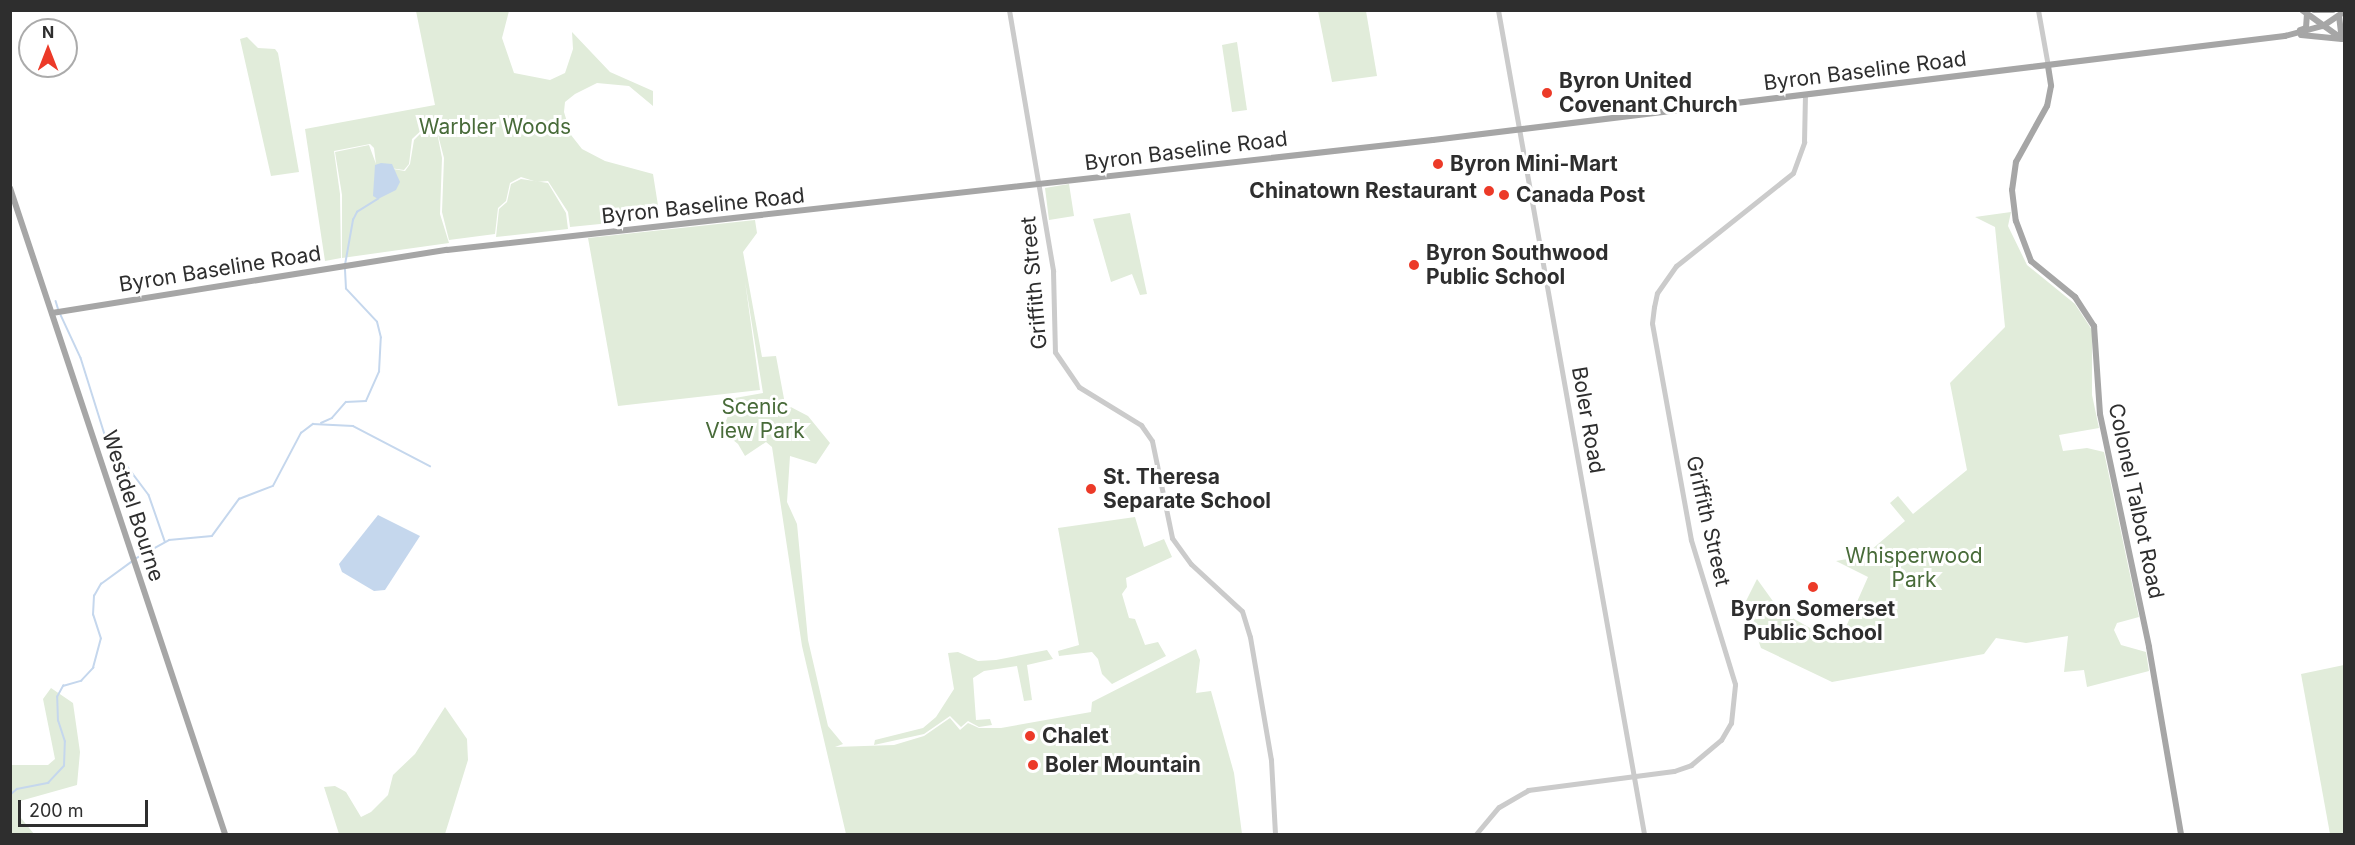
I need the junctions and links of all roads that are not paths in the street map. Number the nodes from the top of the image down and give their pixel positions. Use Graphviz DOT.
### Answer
graph roads {
  1 [pos="1009,10"];
  2 [pos="1498,10"];
  3 [pos="2038,10"];
  4 [pos="2314,10"];
  5 [pos="2333,10"];
  6 [pos="2304,12"];
  7 [pos="2342,14"];
  8 [pos="2323,26"];
  9 [pos="2285,36"];
  10 [pos="2343,40"];
  11 [pos="2048,66"];
  12 [pos="1805,94"];
  13 [pos="1520,129"];
  14 [pos="1040,185"];
  15 [pos="10,188"];
  16 [pos="52,312"];
  17 [pos="1634,776"];
  18 [pos="225,834"];
  19 [pos="1275,834"];
  20 [pos="1476,834"];
  21 [pos="1644,834"];
  22 [pos="2181,834"];
  1 -- 14 [label="street, Griffith Street"];
  2 -- 13 [label="street, Boler Road"];
  3 -- 11 [label="street"];
  4 -- 5 [label="main road"];
  6 -- 8 [label="main road"];
  6 -- 9 [label="main road"];
  7 -- 8 [label="main road, Byron Baseline Road"];
  7 -- 10 [label="main road"];
  8 -- 9 [label="main road, Byron Baseline Road"];
  8 -- 10 [label="main road"];
  9 -- 10 [label="main road"];
  9 -- 11 [label="main road, Byron Baseline Road"];
  11 -- 12 [label="main road, Byron Baseline Road"];
  11 -- 22 [label="main road, Colonel Talbot Road"];
  12 -- 13 [label="main road, Byron Baseline Road"];
  12 -- 17 [label="street, Griffith Street"];
  13 -- 14 [label="main road, Byron Baseline Road"];
  13 -- 17 [label="street, Boler Road"];
  14 -- 16 [label="main road, Byron Baseline Road"];
  14 -- 19 [label="street, Griffith Street"];
  15 -- 16 [label="main road, Westdel Bourne"];
  16 -- 18 [label="main road, Westdel Bourne"];
  17 -- 20 [label="street, Griffith Street"];
  17 -- 21 [label="street, Boler Road"];
}
